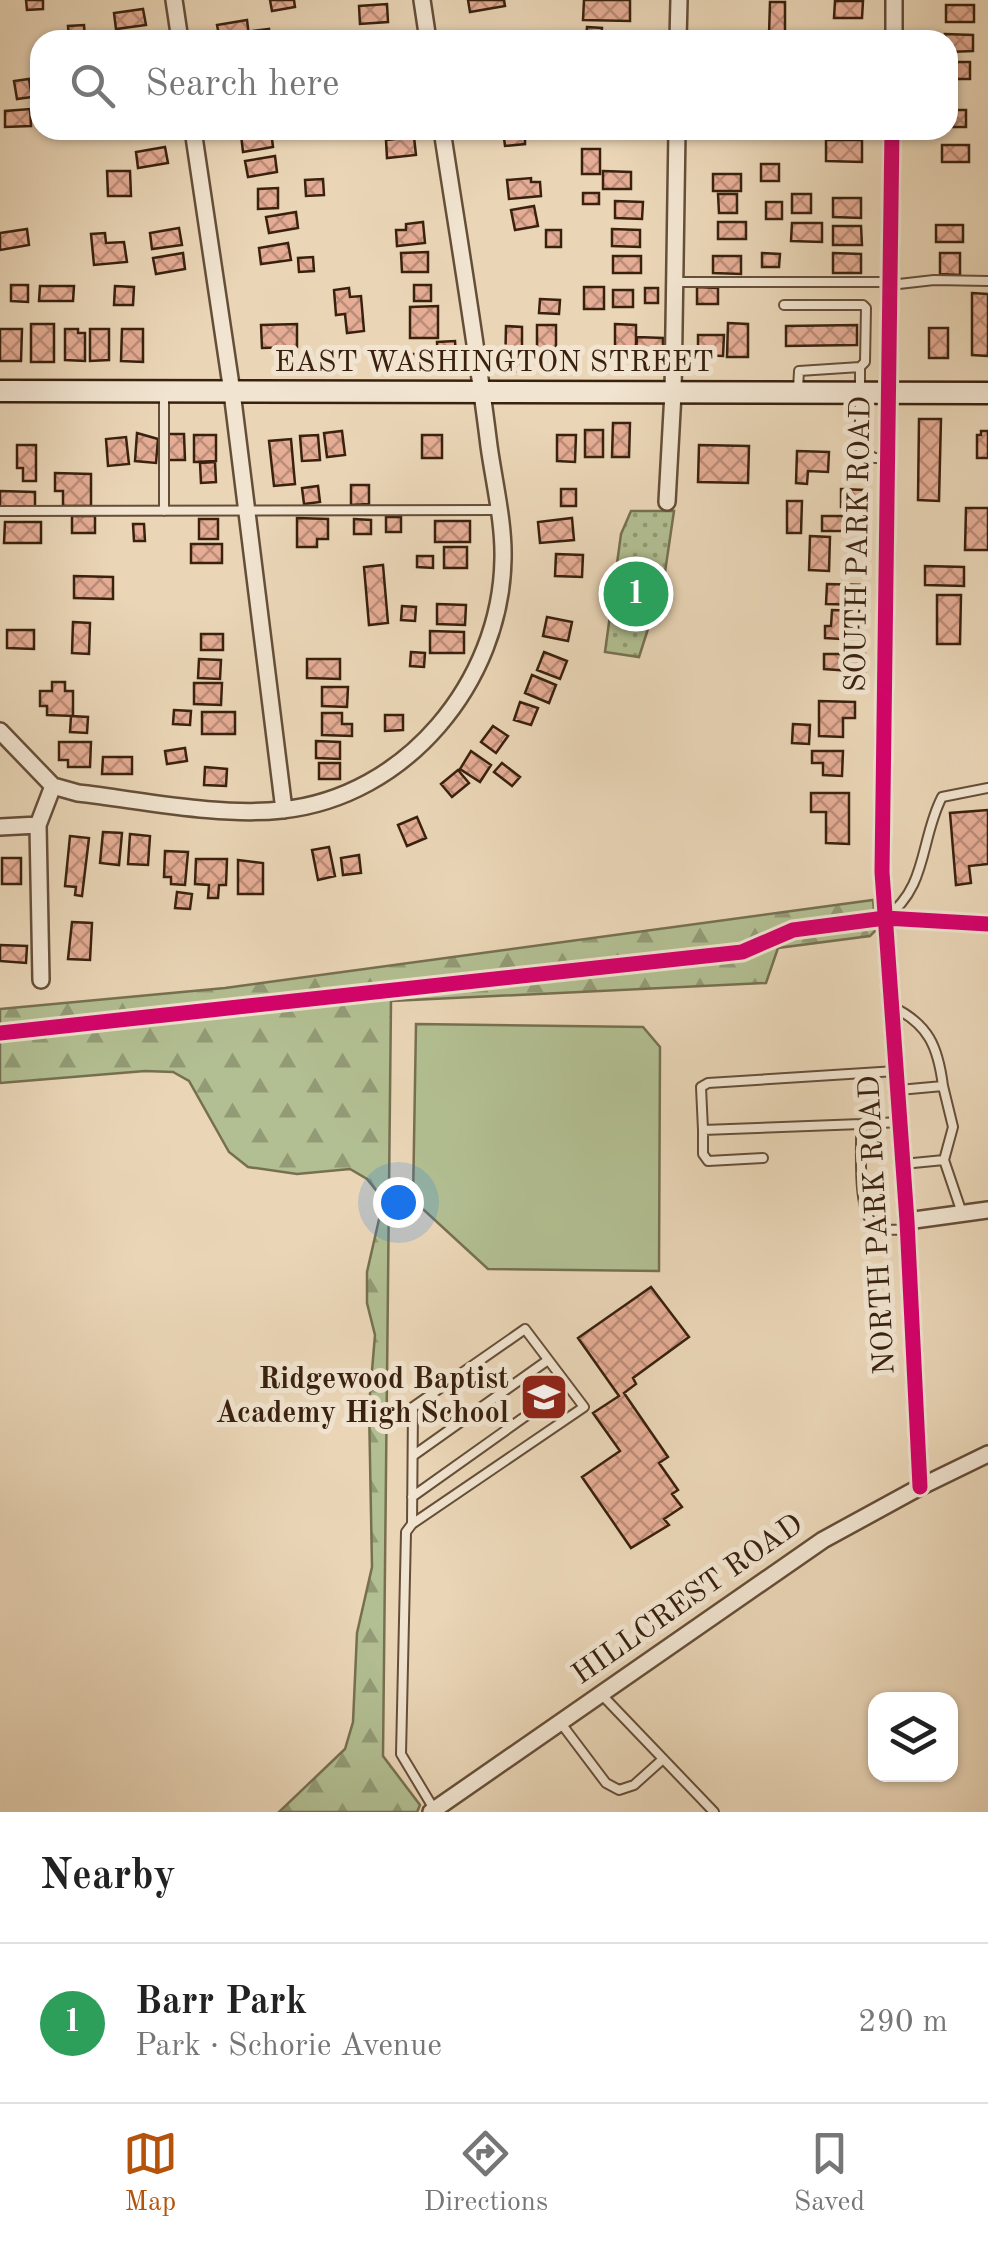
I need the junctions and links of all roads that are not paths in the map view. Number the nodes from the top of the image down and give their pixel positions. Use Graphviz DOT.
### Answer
graph roads {
  1 [pos="174,0"];
  2 [pos="422,0"];
  3 [pos="678,0"];
  4 [pos="894,0"];
  5 [pos="178,30"];
  6 [pos="426,30"];
  7 [pos="678,30"];
  8 [pos="894,30"];
  9 [pos="194,140"];
  10 [pos="444,140"];
  11 [pos="677,140"];
  12 [pos="892,140"];
  13 [pos="988,281"];
  14 [pos="675,282"];
  15 [pos="890,284"];
  16 [pos="784,304"];
  17 [pos="890,338"];
  18 [pos="866,339"];
  19 [pos="860,367"];
  20 [pos="0,391"];
  21 [pos="164,392"];
  22 [pos="232,392"];
  23 [pos="483,392"];
  24 [pos="673,393"];
  25 [pos="988,393"];
  26 [pos="798,394"];
  27 [pos="860,394"];
  28 [pos="889,394"];
  29 [pos="888,458"];
  30 [pos="666,502"];
  31 [pos="164,510"];
  32 [pos="497,510"];
  33 [pos="0,511"];
  34 [pos="247,513"];
  35 [pos="0,731"];
  36 [pos="53,786"];
  37 [pos="988,788"];
  38 [pos="284,810"];
  39 [pos="38,826"];
  40 [pos="0,827"];
  41 [pos="886,918"];
  42 [pos="888,960"];
  43 [pos="41,980"];
  44 [pos="892,1006"];
  45 [pos="896,1071"];
  46 [pos="943,1086"];
  47 [pos="898,1090"];
  48 [pos="900,1122"];
  49 [pos="862,1124"];
  50 [pos="703,1130"];
  51 [pos="764,1158"];
  52 [pos="944,1160"];
  53 [pos="903,1164"];
  54 [pos="988,1210"];
  55 [pos="962,1213"];
  56 [pos="908,1225"];
  57 [pos="548,1360"];
  58 [pos="568,1386"];
  59 [pos="988,1454"];
  60 [pos="414,1455"];
  61 [pos="920,1486"];
  62 [pos="412,1497"];
  63 [pos="412,1524"];
  64 [pos="601,1694"];
  65 [pos="560,1722"];
  66 [pos="663,1759"];
  67 [pos="434,1811"];
  68 [pos="714,1812"];
  1 -- 5 [label="street"];
  2 -- 6 [label="street"];
  3 -- 7 [label="street"];
  4 -- 8 [label="street"];
  9 -- 22 [label="street"];
  10 -- 23 [label="street"];
  11 -- 14 [label="street"];
  12 -- 15 [label="street, SOUTH PARK ROAD"];
  13 -- 15 [label="lane"];
  14 -- 15 [label="lane"];
  14 -- 24 [label="street"];
  15 -- 17 [label="street, SOUTH PARK ROAD"];
  16 -- 18 [label="lane"];
  17 -- 18 [label="lane"];
  17 -- 28 [label="street, SOUTH PARK ROAD"];
  18 -- 19 [label="lane"];
  19 -- 26 [label="lane"];
  19 -- 27 [label="lane"];
  20 -- 21 [label="street, EAST WASHINGTON STREET"];
  21 -- 22 [label="street, EAST WASHINGTON STREET"];
  21 -- 31 [label="lane"];
  22 -- 23 [label="street, EAST WASHINGTON STREET"];
  22 -- 34 [label="street"];
  23 -- 24 [label="street, EAST WASHINGTON STREET"];
  23 -- 32 [label="street"];
  24 -- 26 [label="street, EAST WASHINGTON STREET"];
  24 -- 30 [label="street"];
  25 -- 28 [label="street, EAST WASHINGTON STREET"];
  26 -- 27 [label="street, EAST WASHINGTON STREET"];
  27 -- 28 [label="street, EAST WASHINGTON STREET"];
  27 -- 29 [label="lane"];
  28 -- 29 [label="street, SOUTH PARK ROAD"];
  29 -- 41 [label="street, SOUTH PARK ROAD"];
  31 -- 33 [label="lane"];
  31 -- 34 [label="lane"];
  32 -- 34 [label="lane"];
  32 -- 38 [label="street"];
  34 -- 38 [label="street"];
  35 -- 36 [label="street"];
  36 -- 38 [label="street"];
  36 -- 39 [label="street"];
  37 -- 41 [label="lane"];
  39 -- 40 [label="street"];
  39 -- 43 [label="street"];
  41 -- 42 [label="street, SOUTH PARK ROAD"];
  42 -- 44 [label="street, NORTH PARK ROAD"];
  44 -- 45 [label="street, NORTH PARK ROAD"];
  44 -- 46 [label="lane"];
  45 -- 47 [label="street, NORTH PARK ROAD"];
  45 -- 50 [label="lane"];
  46 -- 47 [label="lane"];
  46 -- 52 [label="lane"];
  47 -- 48 [label="street, NORTH PARK ROAD"];
  48 -- 49 [label="lane"];
  48 -- 53 [label="street, NORTH PARK ROAD"];
  49 -- 50 [label="lane"];
  49 -- 56 [label="lane"];
  50 -- 51 [label="lane"];
  52 -- 53 [label="lane"];
  52 -- 55 [label="lane"];
  53 -- 56 [label="street, NORTH PARK ROAD"];
  54 -- 55 [label="street"];
  55 -- 56 [label="street"];
  56 -- 61 [label="street, NORTH PARK ROAD"];
  57 -- 58 [label="lane"];
  57 -- 60 [label="lane"];
  57 -- 60 [label="lane"];
  58 -- 62 [label="lane"];
  58 -- 63 [label="lane"];
  59 -- 61 [label="street, HILLCREST ROAD"];
  60 -- 62 [label="lane"];
  61 -- 64 [label="street, HILLCREST ROAD"];
  62 -- 63 [label="lane"];
  63 -- 67 [label="lane"];
  64 -- 65 [label="street, HILLCREST ROAD"];
  64 -- 66 [label="lane"];
  65 -- 66 [label="lane"];
  65 -- 67 [label="street, HILLCREST ROAD"];
  66 -- 68 [label="lane"];
}
